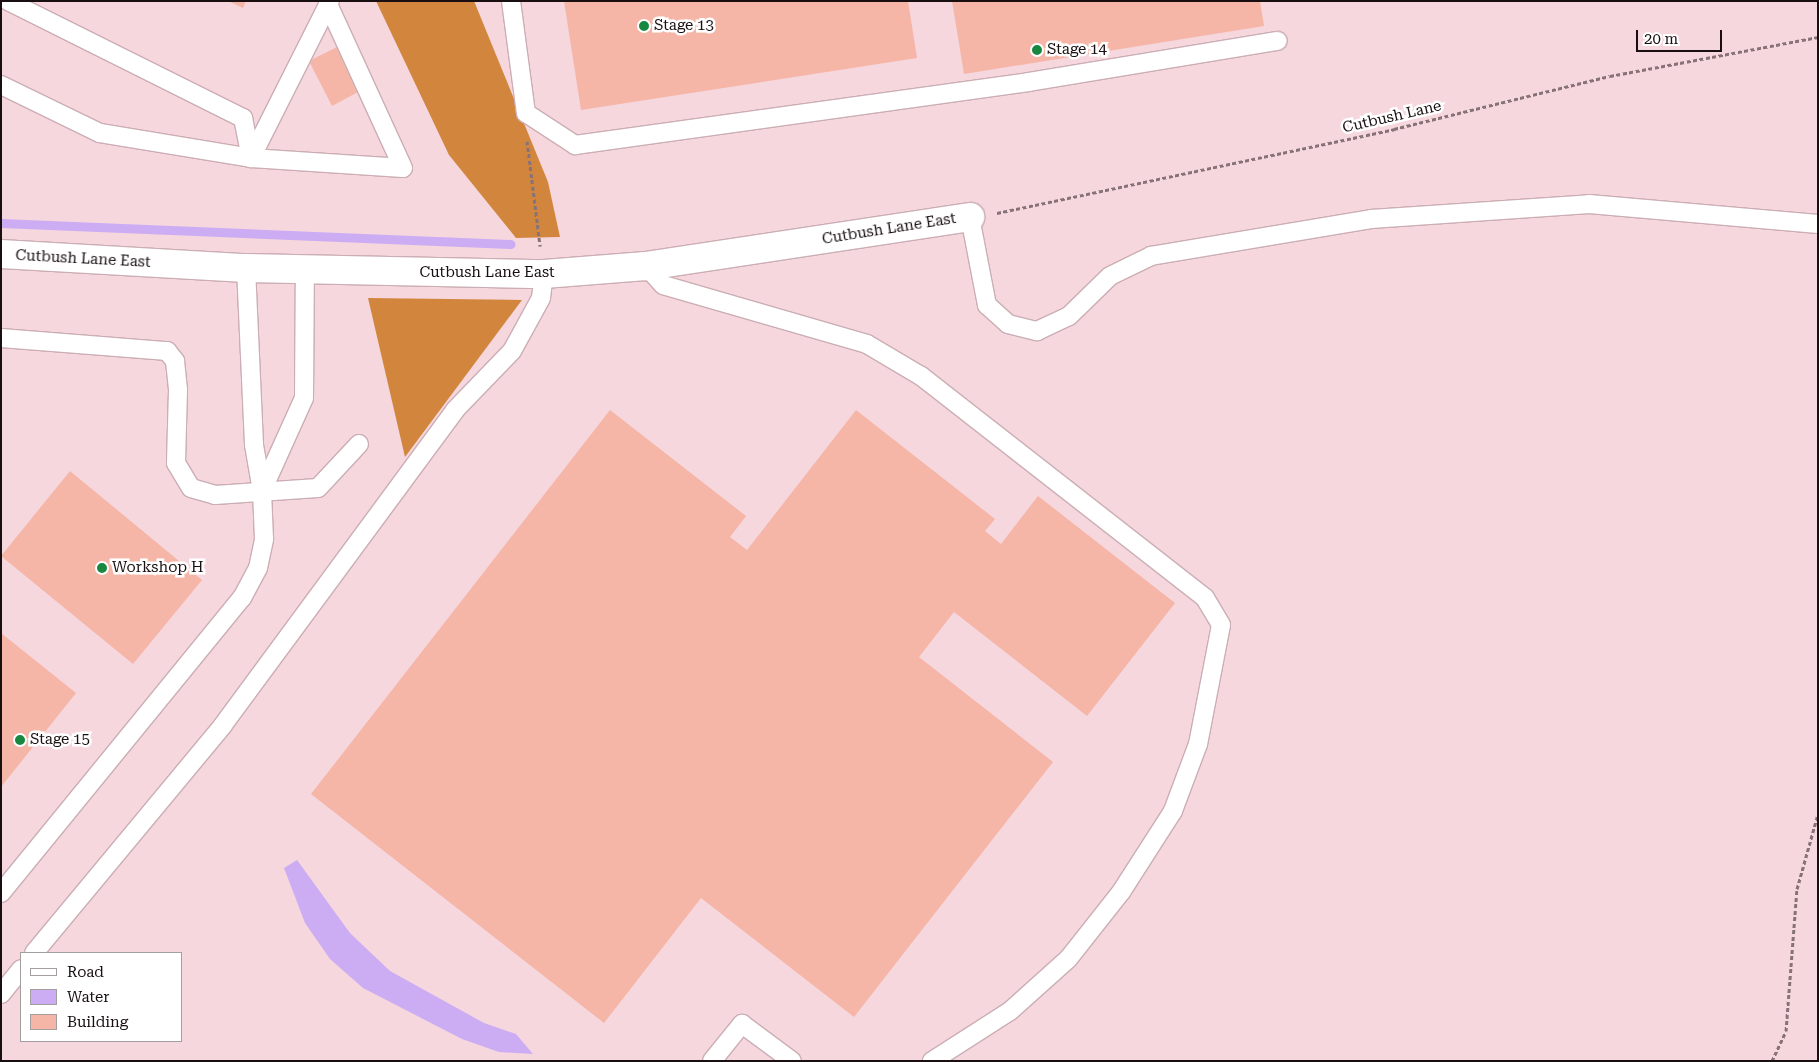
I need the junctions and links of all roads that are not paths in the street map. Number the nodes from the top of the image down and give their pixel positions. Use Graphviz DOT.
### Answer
graph roads {
  1 [pos="8,1"];
  2 [pos="511,1"];
  3 [pos="329,3"];
  4 [pos="1278,41"];
  5 [pos="1,85"];
  6 [pos="251,158"];
  7 [pos="970,217"];
  8 [pos="1818,224"];
  9 [pos="1,254"];
  10 [pos="646,266"];
  11 [pos="246,268"];
  12 [pos="305,269"];
  13 [pos="544,274"];
  14 [pos="1,338"];
  15 [pos="358,444"];
  16 [pos="262,491"];
  17 [pos="1,893"];
  18 [pos="35,952"];
  19 [pos="20,970"];
  20 [pos="1,994"];
  21 [pos="712,1061"];
  22 [pos="792,1061"];
  23 [pos="932,1061"];
  1 -- 6 [label="lane"];
  2 -- 4 [label="lane"];
  3 -- 6 [label="lane"];
  3 -- 6 [label="lane"];
  5 -- 6 [label="lane"];
  7 -- 8 [label="lane"];
  7 -- 10 [label="street, Cutbush Lane East"];
  9 -- 11 [label="street, Cutbush Lane East"];
  10 -- 13 [label="street, Cutbush Lane East"];
  10 -- 23 [label="lane"];
  11 -- 12 [label="street, Cutbush Lane East"];
  11 -- 16 [label="lane"];
  12 -- 13 [label="street, Cutbush Lane East"];
  12 -- 16 [label="lane"];
  13 -- 18 [label="lane"];
  14 -- 16 [label="lane"];
  15 -- 16 [label="lane"];
  16 -- 17 [label="lane"];
  19 -- 20 [label="lane"];
  21 -- 22 [label="lane"];
}
